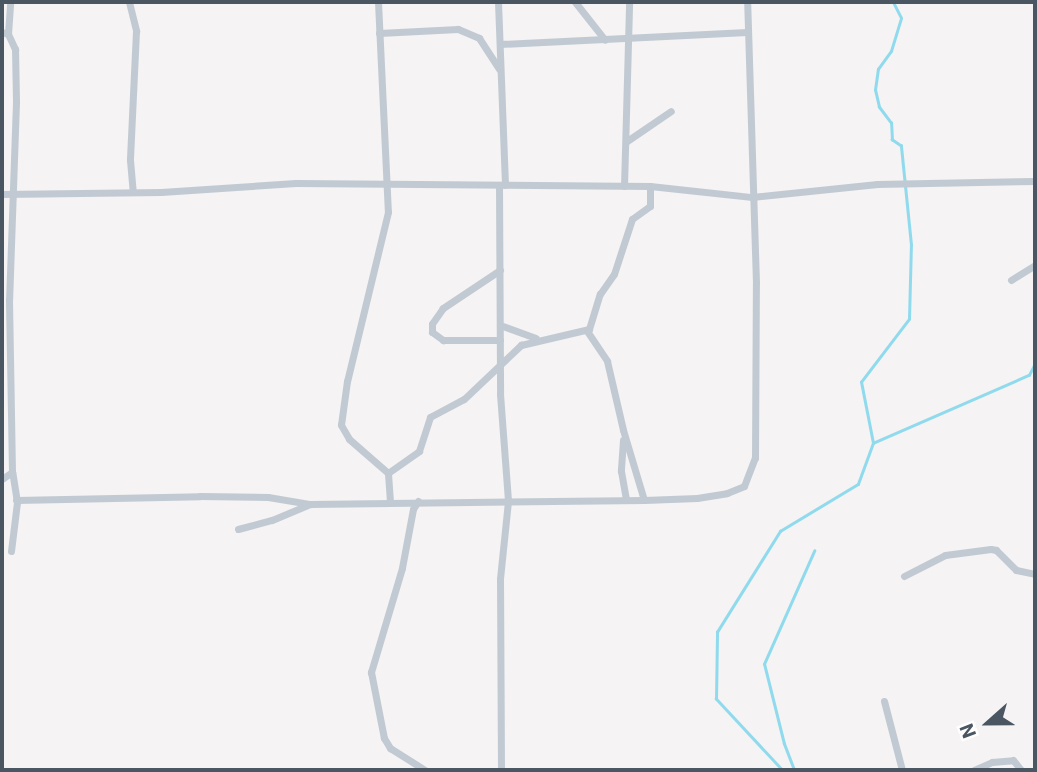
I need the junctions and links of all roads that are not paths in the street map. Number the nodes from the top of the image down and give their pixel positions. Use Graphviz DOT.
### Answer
graph roads {
  1 [pos="10,2"];
  2 [pos="129,2"];
  3 [pos="378,2"];
  4 [pos="498,2"];
  5 [pos="575,2"];
  6 [pos="629,2"];
  7 [pos="747,2"];
  8 [pos="747,32"];
  9 [pos="5,33"];
  10 [pos="379,33"];
  11 [pos="630,37"];
  12 [pos="605,40"];
  13 [pos="500,44"];
  14 [pos="501,73"];
  15 [pos="671,111"];
  16 [pos="626,141"];
  17 [pos="1035,181"];
  18 [pos="388,184"];
  19 [pos="502,185"];
  20 [pos="624,186"];
  21 [pos="650,186"];
  22 [pos="133,192"];
  23 [pos="2,194"];
  24 [pos="11,194"];
  25 [pos="752,197"];
  26 [pos="1035,265"];
  27 [pos="500,270"];
  28 [pos="1010,280"];
  29 [pos="500,325"];
  30 [pos="587,331"];
  31 [pos="6,339"];
  32 [pos="500,340"];
  33 [pos="541,340"];
  34 [pos="501,366"];
  35 [pos="623,430"];
  36 [pos="12,472"];
  37 [pos="388,473"];
  38 [pos="2,479"];
  39 [pos="626,498"];
  40 [pos="16,500"];
  41 [pos="645,500"];
  42 [pos="418,501"];
  43 [pos="508,501"];
  44 [pos="390,502"];
  45 [pos="310,504"];
  46 [pos="238,529"];
  47 [pos="11,551"];
  48 [pos="1035,574"];
  49 [pos="904,576"];
  50 [pos="884,701"];
  51 [pos="425,770"];
  52 [pos="501,770"];
  53 [pos="902,770"];
  54 [pos="974,770"];
  55 [pos="1021,770"];
  1 -- 9 [label="street"];
  2 -- 22 [label="street"];
  3 -- 10 [label="street"];
  4 -- 13 [label="street"];
  5 -- 12 [label="street"];
  6 -- 11 [label="street"];
  7 -- 8 [label="street"];
  8 -- 11 [label="street"];
  8 -- 25 [label="street"];
  9 -- 24 [label="street"];
  10 -- 14 [label="street"];
  10 -- 18 [label="street"];
  11 -- 12 [label="street"];
  11 -- 16 [label="street"];
  12 -- 13 [label="street"];
  13 -- 14 [label="street"];
  14 -- 19 [label="street"];
  15 -- 16 [label="street"];
  16 -- 20 [label="street"];
  17 -- 25 [label="street"];
  18 -- 19 [label="street"];
  18 -- 22 [label="street"];
  18 -- 37 [label="street"];
  19 -- 20 [label="street"];
  19 -- 27 [label="street"];
  20 -- 21 [label="street"];
  21 -- 25 [label="street"];
  21 -- 30 [label="street"];
  22 -- 24 [label="street"];
  23 -- 24 [label="street"];
  24 -- 31 [label="street"];
  25 -- 41 [label="street"];
  26 -- 28 [label="street"];
  27 -- 29 [label="street"];
  27 -- 32 [label="street"];
  29 -- 32 [label="street"];
  29 -- 33 [label="street"];
  30 -- 33 [label="street"];
  30 -- 35 [label="street"];
  31 -- 36 [label="street"];
  32 -- 34 [label="street"];
  33 -- 34 [label="street"];
  34 -- 37 [label="street"];
  34 -- 43 [label="street"];
  35 -- 39 [label="street"];
  35 -- 41 [label="street"];
  36 -- 38 [label="street"];
  36 -- 40 [label="street"];
  37 -- 44 [label="street"];
  39 -- 41 [label="street"];
  39 -- 43 [label="street"];
  40 -- 45 [label="street"];
  40 -- 47 [label="street"];
  42 -- 43 [label="street"];
  42 -- 44 [label="street"];
  42 -- 51 [label="street"];
  43 -- 52 [label="street"];
  44 -- 45 [label="street"];
  45 -- 46 [label="street"];
  48 -- 49 [label="street"];
  50 -- 53 [label="street"];
  54 -- 55 [label="street"];
}
